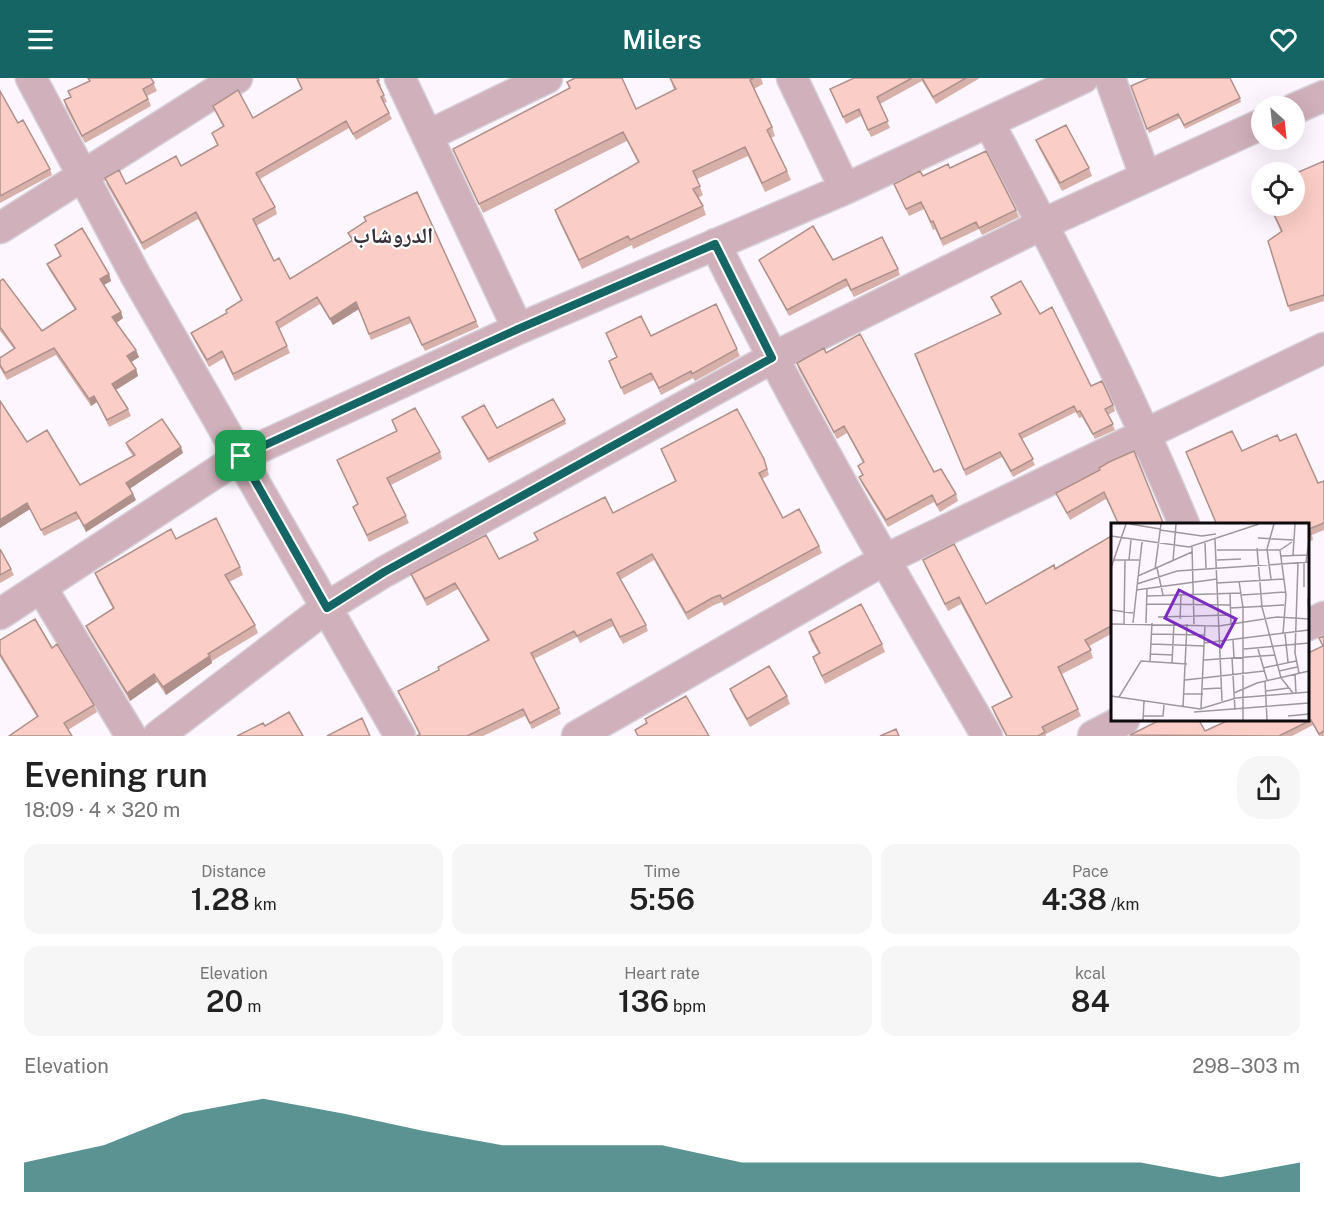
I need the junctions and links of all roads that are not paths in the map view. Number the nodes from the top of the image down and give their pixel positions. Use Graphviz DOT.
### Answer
graph roads {
  1 [pos="31,78"];
  2 [pos="237,78"];
  3 [pos="400,78"];
  4 [pos="548,78"];
  5 [pos="792,78"];
  6 [pos="1083,78"];
  7 [pos="1110,78"];
  8 [pos="1324,96"];
  9 [pos="1305,104"];
  10 [pos="989,123"];
  11 [pos="1251,129"];
  12 [pos="427,136"];
  13 [pos="1145,176"];
  14 [pos="82,178"];
  15 [pos="845,189"];
  16 [pos="1043,224"];
  17 [pos="0,228"];
  18 [pos="715,244"];
  19 [pos="518,329"];
  20 [pos="1324,348"];
  21 [pos="772,358"];
  22 [pos="1147,434"];
  23 [pos="241,456"];
  24 [pos="1183,523"];
  25 [pos="884,560"];
  26 [pos="41,587"];
  27 [pos="327,608"];
  28 [pos="0,614"];
  29 [pos="1324,617"];
  30 [pos="1309,624"];
  31 [pos="1122,721"];
  32 [pos="130,736"];
  33 [pos="158,736"];
  34 [pos="400,736"];
  35 [pos="577,736"];
  36 [pos="987,736"];
  37 [pos="1093,736"];
  1 -- 14 [label="street"];
  2 -- 14 [label="street"];
  3 -- 12 [label="street"];
  4 -- 12 [label="street"];
  5 -- 15 [label="street"];
  6 -- 10 [label="street"];
  7 -- 13 [label="street"];
  8 -- 9 [label="street"];
  10 -- 15 [label="street"];
  10 -- 16 [label="street"];
  11 -- 13 [label="street"];
  12 -- 19 [label="street"];
  13 -- 16 [label="street"];
  14 -- 17 [label="street"];
  14 -- 23 [label="street"];
  15 -- 18 [label="street"];
  16 -- 21 [label="street"];
  16 -- 22 [label="street"];
  18 -- 19 [label="street"];
  18 -- 21 [label="street"];
  19 -- 23 [label="street"];
  20 -- 22 [label="street"];
  21 -- 25 [label="street"];
  21 -- 27 [label="street"];
  22 -- 24 [label="street"];
  22 -- 25 [label="street"];
  23 -- 26 [label="street"];
  23 -- 27 [label="street"];
  25 -- 35 [label="street"];
  25 -- 36 [label="street"];
  26 -- 28 [label="street"];
  26 -- 32 [label="street"];
  27 -- 33 [label="street"];
  27 -- 34 [label="street"];
  29 -- 30 [label="street"];
  31 -- 37 [label="street"];
}
